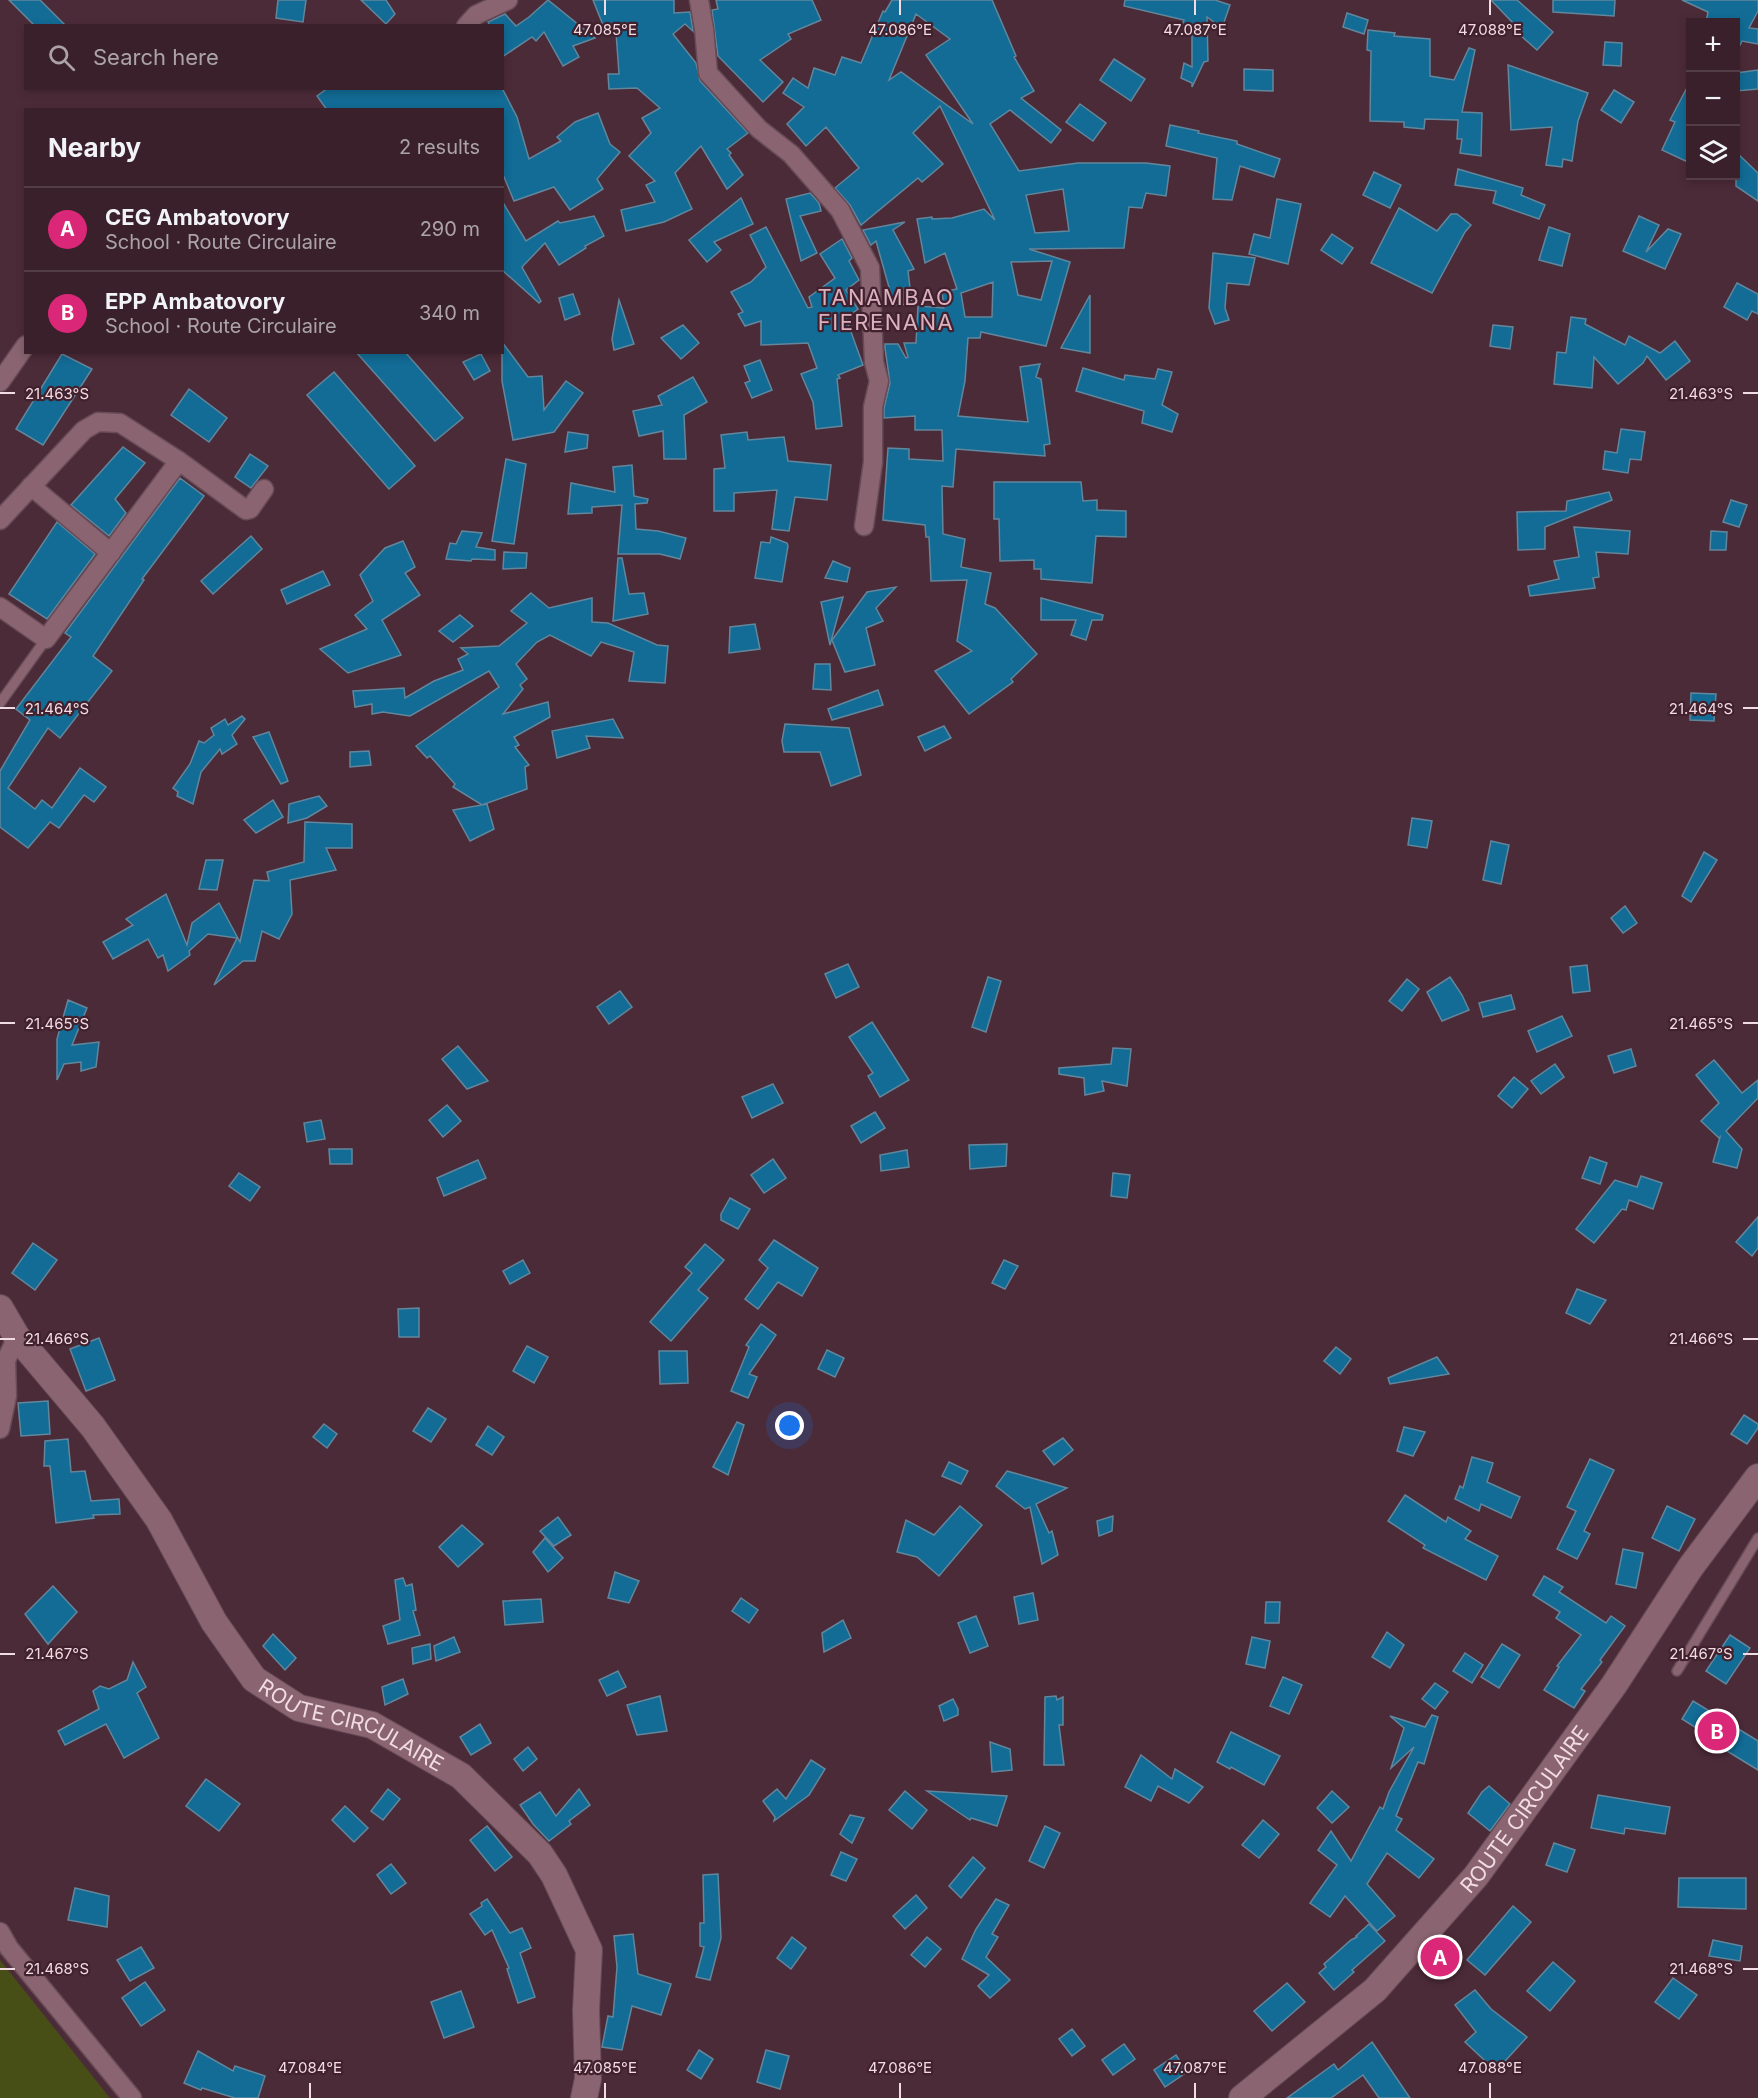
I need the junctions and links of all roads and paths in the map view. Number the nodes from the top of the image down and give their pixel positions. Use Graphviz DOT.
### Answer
graph roads {
  1 [pos="508,0"];
  2 [pos="699,0"];
  3 [pos="468,24"];
  4 [pos="24,348"];
  5 [pos="0,382"];
  6 [pos="179,461"];
  7 [pos="31,486"];
  8 [pos="264,489"];
  9 [pos="0,520"];
  10 [pos="864,526"];
  11 [pos="111,553"];
  12 [pos="0,608"];
  13 [pos="46,639"];
  14 [pos="0,703"];
  15 [pos="0,1308"];
  16 [pos="17,1337"];
  17 [pos="0,1429"];
  18 [pos="1758,1477"];
  19 [pos="1758,1538"];
  20 [pos="1677,1671"];
  21 [pos="0,1932"];
  22 [pos="132,2098"];
  23 [pos="584,2098"];
  24 [pos="1242,2098"];
  1 -- 3 [label="street"];
  2 -- 10 [label="street"];
  4 -- 5 [label="street"];
  6 -- 7 [label="street"];
  6 -- 8 [label="street"];
  6 -- 11 [label="street"];
  7 -- 9 [label="street"];
  7 -- 11 [label="street"];
  11 -- 13 [label="street"];
  12 -- 13 [label="street"];
  13 -- 14 [label="lane"];
  15 -- 16 [label="street, ROUTE CIRCULAIRE"];
  16 -- 17 [label="street"];
  16 -- 23 [label="street, ROUTE CIRCULAIRE"];
  18 -- 24 [label="street, ROUTE CIRCULAIRE"];
  19 -- 20 [label="lane"];
  21 -- 22 [label="street"];
}
